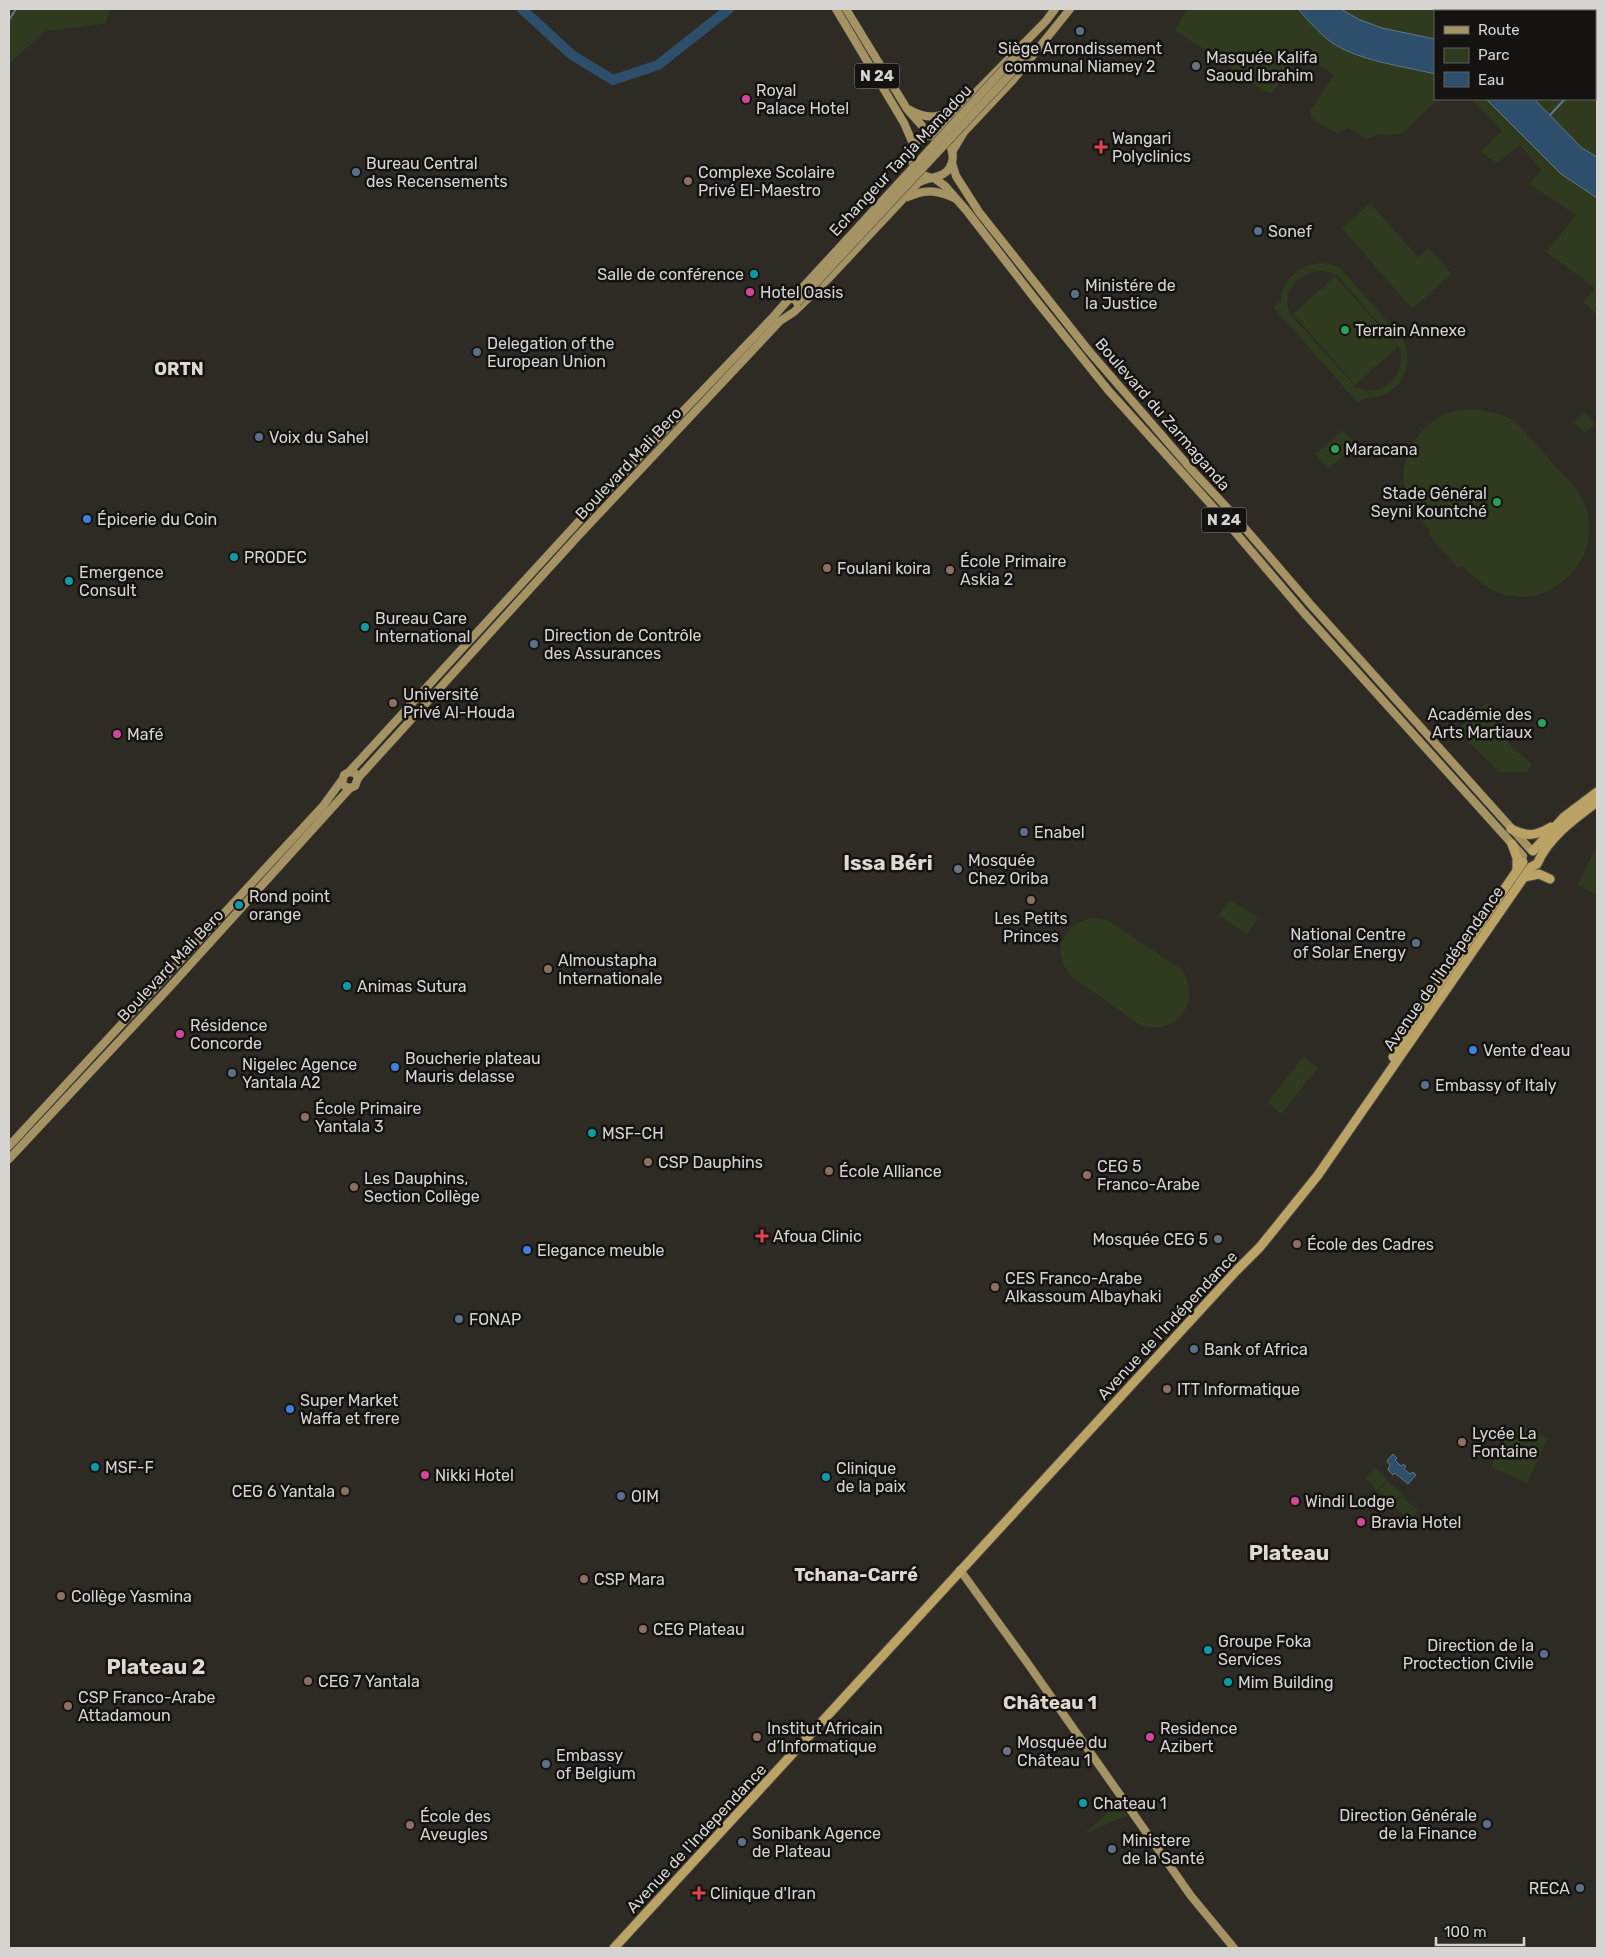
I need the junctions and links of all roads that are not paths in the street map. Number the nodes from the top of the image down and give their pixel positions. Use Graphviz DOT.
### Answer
graph roads {
  1 [pos="836,9"];
  2 [pos="846,9"];
  3 [pos="1055,9"];
  4 [pos="1070,9"];
  5 [pos="1046,21"];
  6 [pos="1054,29"];
  7 [pos="1027,50"];
  8 [pos="962,107"];
  9 [pos="908,108"];
  10 [pos="932,136"];
  11 [pos="914,146"];
  12 [pos="952,152"];
  13 [pos="912,163"];
  14 [pos="952,163"];
  15 [pos="931,177"];
  16 [pos="904,199"];
  17 [pos="958,200"];
  18 [pos="777,319"];
  19 [pos="1079,339"];
  20 [pos="1072,345"];
  21 [pos="1230,511"];
  22 [pos="1223,518"];
  23 [pos="349,772"];
  24 [pos="358,778"];
  25 [pos="342,780"];
  26 [pos="350,788"];
  27 [pos="1597,792"];
  28 [pos="1476,797"];
  29 [pos="1597,802"];
  30 [pos="1558,823"];
  31 [pos="1511,830"];
  32 [pos="1512,844"];
  33 [pos="1534,853"];
  34 [pos="1523,859"];
  35 [pos="1532,867"];
  36 [pos="1517,870"];
  37 [pos="1524,877"];
  38 [pos="1550,879"];
  39 [pos="1379,1085"];
  40 [pos="9,1146"];
  41 [pos="9,1159"];
  42 [pos="960,1570"];
  43 [pos="614,1948"];
  44 [pos="1234,1948"];
  1 -- 11 [label="main road, N 24"];
  2 -- 9 [label="main road, N 24"];
  3 -- 5 [label="main road"];
  4 -- 6 [label="main road"];
  5 -- 7 [label="main road, Echangeur Tanja Mamadou"];
  5 -- 8 [label="main road"];
  6 -- 7 [label="main road, Echangeur Tanja Mamadou"];
  6 -- 12 [label="main road"];
  7 -- 18 [label="main road, Echangeur Tanja Mamadou, bridge"];
  8 -- 9 [label="main road"];
  8 -- 10 [label="main road"];
  9 -- 10 [label="main road, N 24"];
  10 -- 11 [label="main road"];
  10 -- 12 [label="main road"];
  11 -- 13 [label="main road"];
  12 -- 14 [label="main road"];
  13 -- 15 [label="main road"];
  13 -- 18 [label="main road, Boulevard Mali Bero"];
  14 -- 15 [label="main road"];
  14 -- 19 [label="main road, Boulevard du Zarmaganda / N 24"];
  15 -- 16 [label="main road, Boulevard Mali Bero"];
  15 -- 17 [label="main road, Boulevard du Zarmaganda / N 24"];
  16 -- 17 [label="main road"];
  16 -- 18 [label="main road, Boulevard Mali Bero"];
  17 -- 20 [label="main road, Boulevard du Zarmaganda / N 24"];
  18 -- 23 [label="main road, Boulevard Mali Bero"];
  18 -- 24 [label="main road, Boulevard Mali Bero"];
  19 -- 20 [label="main road"];
  19 -- 21 [label="main road, Boulevard du Zarmaganda / N 24"];
  20 -- 22 [label="main road, Boulevard du Zarmaganda / N 24"];
  21 -- 22 [label="main road"];
  21 -- 28 [label="main road, Boulevard du Zarmaganda / N 24"];
  22 -- 28 [label="main road, Boulevard du Zarmaganda / N 24"];
  23 -- 24 [label="main road"];
  23 -- 25 [label="main road"];
  24 -- 26 [label="main road"];
  25 -- 26 [label="main road"];
  25 -- 40 [label="main road, Boulevard Mali Bero"];
  26 -- 41 [label="main road, Boulevard Mali Bero"];
  27 -- 30 [label="highway"];
  28 -- 31 [label="main road, Boulevard du Zarmaganda / N 24"];
  28 -- 32 [label="main road, Boulevard du Zarmaganda / N 24"];
  29 -- 33 [label="highway"];
  30 -- 31 [label="highway"];
  30 -- 33 [label="highway"];
  31 -- 33 [label="main road, Boulevard du Zarmaganda / N 24"];
  32 -- 34 [label="main road, Boulevard du Zarmaganda / N 24"];
  32 -- 36 [label="highway"];
  33 -- 34 [label="highway"];
  33 -- 35 [label="highway"];
  34 -- 35 [label="highway, N 24"];
  34 -- 36 [label="highway, Avenue de l'Indépendance"];
  35 -- 37 [label="highway, Avenue de l'Indépendance"];
  36 -- 39 [label="highway, Avenue de l'Indépendance"];
  37 -- 38 [label="highway"];
  37 -- 39 [label="highway, Avenue de l'Indépendance"];
  39 -- 42 [label="highway, Avenue de l'Indépendance"];
  42 -- 43 [label="highway, Avenue de l'Independance"];
  42 -- 44 [label="main road"];
}
